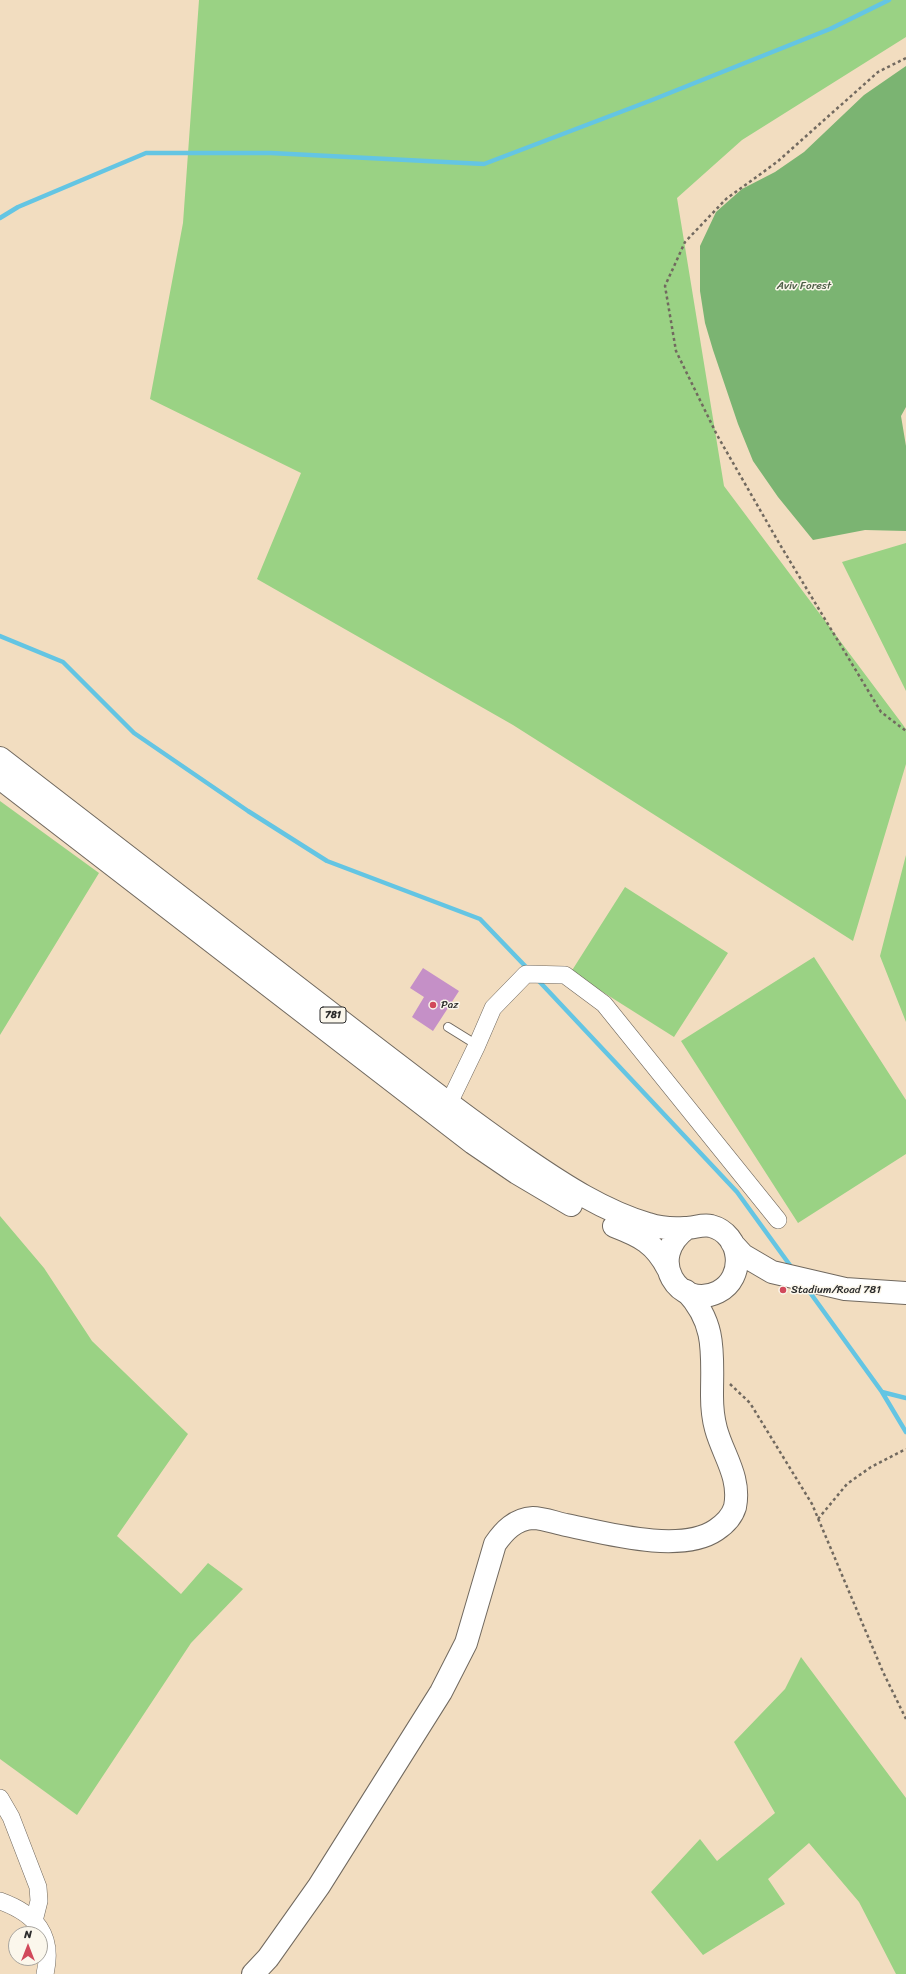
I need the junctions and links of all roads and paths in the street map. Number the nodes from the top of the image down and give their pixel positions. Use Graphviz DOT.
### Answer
graph roads {
  1 [pos="906,58"];
  2 [pos="906,731"];
  3 [pos="0,758"];
  4 [pos="0,778"];
  5 [pos="448,1026"];
  6 [pos="477,1045"];
  7 [pos="449,1104"];
  8 [pos="452,1127"];
  9 [pos="778,1220"];
  10 [pos="687,1228"];
  11 [pos="732,1243"];
  12 [pos="668,1269"];
  13 [pos="780,1274"];
  14 [pos="726,1286"];
  15 [pos="686,1291"];
  16 [pos="906,1293"];
  17 [pos="710,1338"];
  18 [pos="714,1368"];
  19 [pos="906,1449"];
  20 [pos="818,1519"];
  21 [pos="906,1719"];
  22 [pos="0,1798"];
  23 [pos="0,1901"];
  24 [pos="34,1922"];
  25 [pos="45,1974"];
  26 [pos="253,1974"];
  1 -- 2 [label="path"];
  3 -- 7 [label="main road, 781"];
  4 -- 8 [label="main road, 781"];
  5 -- 6 [label="lane"];
  6 -- 7 [label="street"];
  6 -- 9 [label="street"];
  7 -- 8 [label="street"];
  7 -- 10 [label="main road, 781"];
  8 -- 12 [label="main road, 781"];
  10 -- 11 [label="main road"];
  10 -- 12 [label="main road"];
  11 -- 13 [label="main road"];
  11 -- 14 [label="main road"];
  12 -- 15 [label="main road"];
  13 -- 14 [label="main road"];
  13 -- 16 [label="main road"];
  14 -- 15 [label="main road"];
  14 -- 17 [label="main road"];
  15 -- 17 [label="main road"];
  17 -- 18 [label="main road"];
  18 -- 20 [label="path"];
  18 -- 26 [label="main road"];
  19 -- 20 [label="path"];
  20 -- 21 [label="path"];
  22 -- 24 [label="street"];
  23 -- 24 [label="street"];
  24 -- 25 [label="street"];
}
